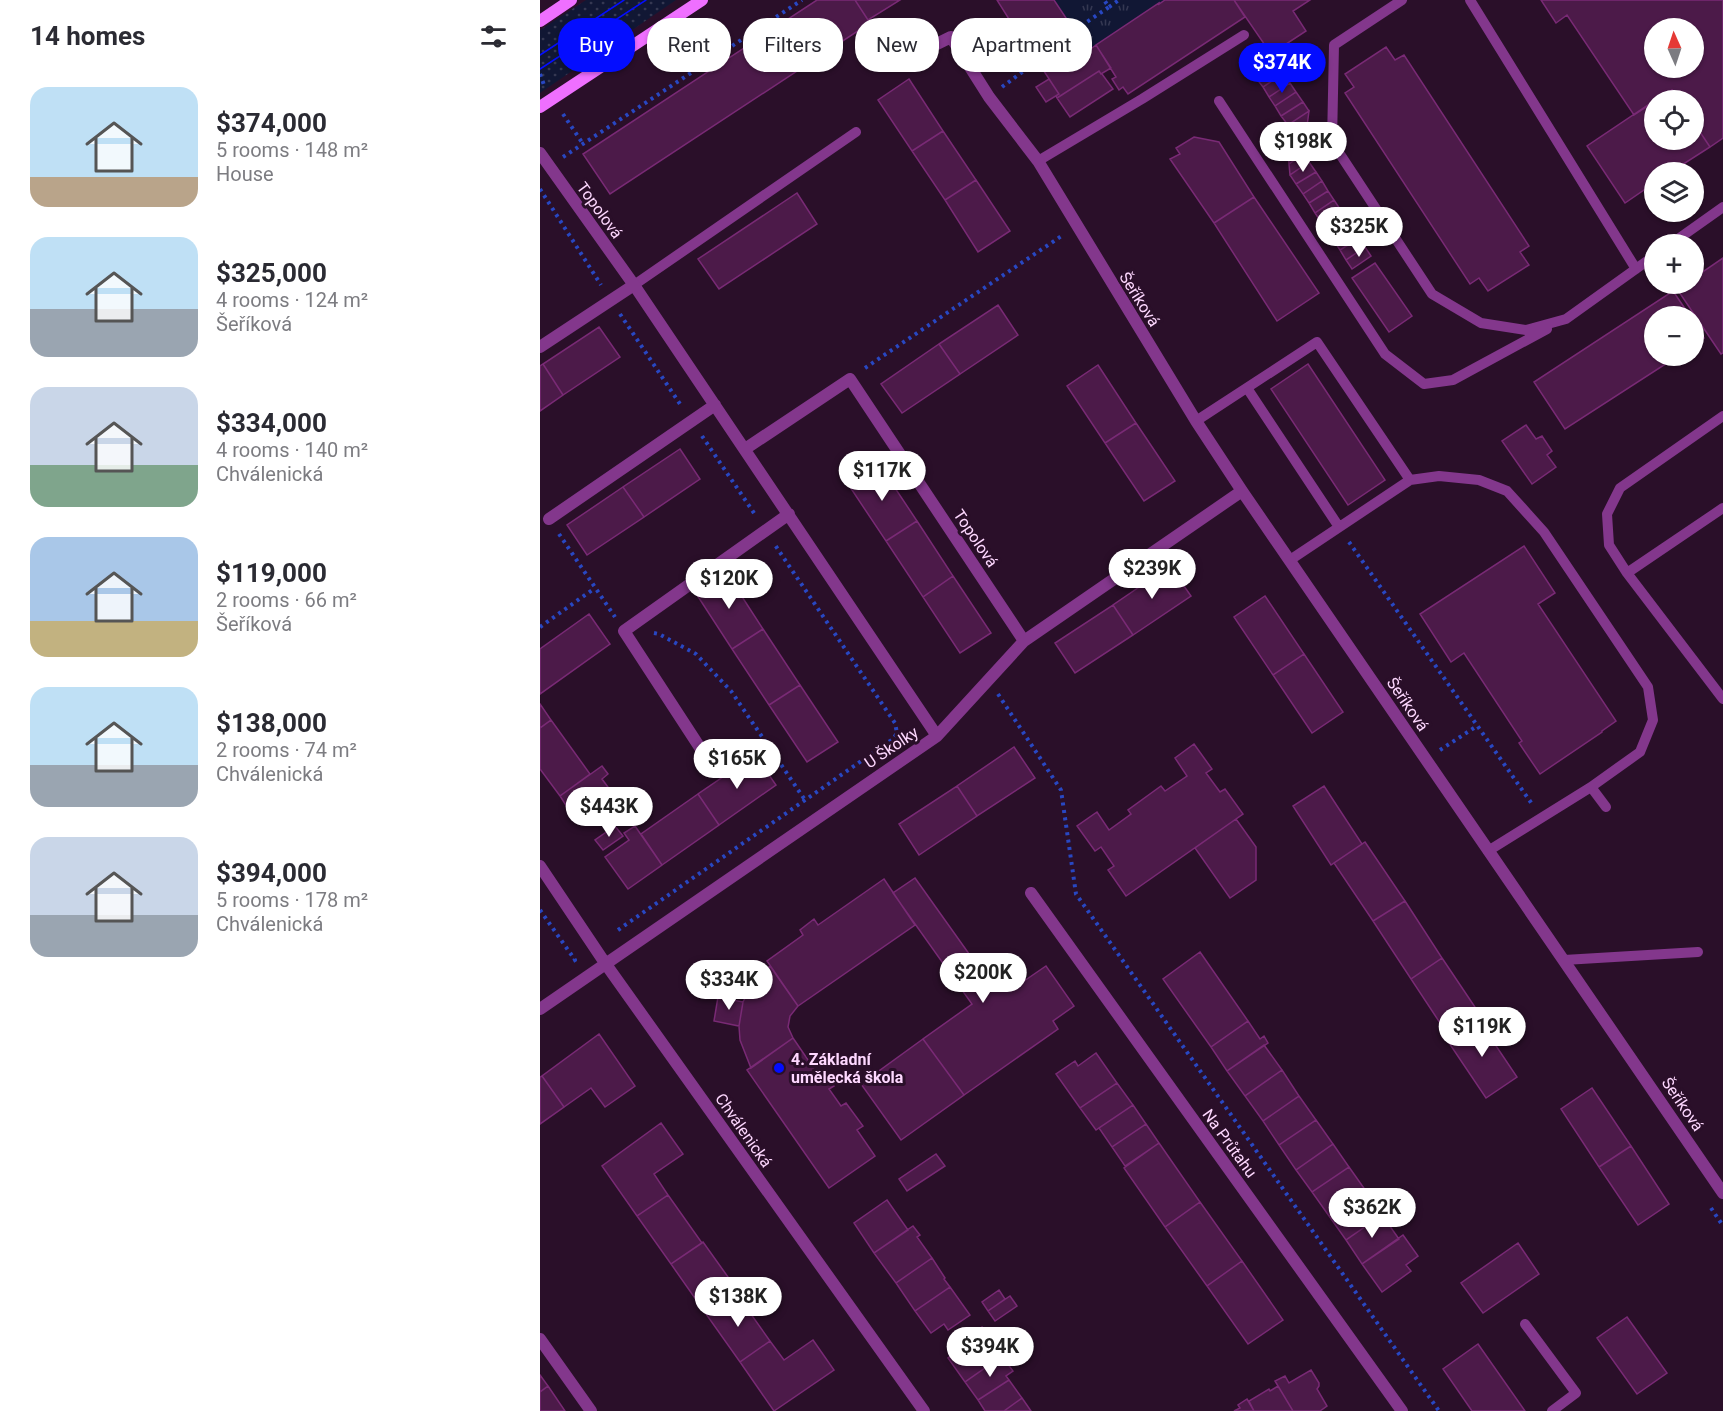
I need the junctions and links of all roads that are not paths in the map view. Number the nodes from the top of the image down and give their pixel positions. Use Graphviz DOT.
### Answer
graph roads {
  1 [pos="571,0"];
  2 [pos="702,0"];
  3 [pos="1402,0"];
  4 [pos="1475,2"];
  5 [pos="540,21"];
  6 [pos="1244,35"];
  7 [pos="939,44"];
  8 [pos="1219,101"];
  9 [pos="540,107"];
  10 [pos="856,132"];
  11 [pos="540,153"];
  12 [pos="1038,161"];
  13 [pos="1723,207"];
  14 [pos="1685,234"];
  15 [pos="1644,263"];
  16 [pos="1636,269"];
  17 [pos="634,285"];
  18 [pos="1566,319"];
  19 [pos="540,347"];
  20 [pos="1247,388"];
  21 [pos="715,405"];
  22 [pos="1723,416"];
  23 [pos="1196,421"];
  24 [pos="745,449"];
  25 [pos="1410,480"];
  26 [pos="1242,491"];
  27 [pos="1723,508"];
  28 [pos="789,514"];
  29 [pos="549,519"];
  30 [pos="1339,526"];
  31 [pos="1290,560"];
  32 [pos="1627,573"];
  33 [pos="1024,641"];
  34 [pos="1723,699"];
  35 [pos="937,736"];
  36 [pos="708,760"];
  37 [pos="1591,787"];
  38 [pos="1606,807"];
  39 [pos="1488,850"];
  40 [pos="540,866"];
  41 [pos="1031,893"];
  42 [pos="1698,952"];
  43 [pos="1564,960"];
  44 [pos="605,963"];
  45 [pos="540,1009"];
  46 [pos="1723,1192"];
  47 [pos="1526,1324"];
  48 [pos="540,1339"];
  49 [pos="591,1411"];
  50 [pos="924,1411"];
  51 [pos="1402,1411"];
  52 [pos="1552,1411"];
  1 -- 5 [label="main road"];
  2 -- 9 [label="main road"];
  3 -- 18 [label="lane"];
  4 -- 16 [label="lane"];
  6 -- 12 [label="lane"];
  7 -- 12 [label="street, Šeříková"];
  8 -- 18 [label="lane"];
  10 -- 17 [label="lane"];
  11 -- 17 [label="street, Topolová"];
  12 -- 23 [label="street, Šeříková"];
  13 -- 14 [label="lane"];
  15 -- 16 [label="lane"];
  16 -- 18 [label="lane"];
  17 -- 19 [label="street"];
  17 -- 21 [label="street, Topolová"];
  20 -- 23 [label="lane"];
  20 -- 25 [label="lane"];
  20 -- 30 [label="lane"];
  21 -- 24 [label="street, Topolová"];
  21 -- 29 [label="street"];
  22 -- 32 [label="lane"];
  23 -- 26 [label="street, Šeříková"];
  24 -- 28 [label="street, Topolová"];
  24 -- 33 [label="street, Topolová"];
  25 -- 30 [label="lane"];
  25 -- 37 [label="lane"];
  26 -- 31 [label="street, Šeříková"];
  26 -- 33 [label="street, U Školky"];
  27 -- 32 [label="lane"];
  28 -- 35 [label="street, Topolová"];
  28 -- 36 [label="street"];
  30 -- 31 [label="lane"];
  31 -- 39 [label="street, Šeříková"];
  32 -- 34 [label="lane"];
  33 -- 35 [label="street, U Školky"];
  35 -- 44 [label="street, U Školky"];
  37 -- 38 [label="lane"];
  37 -- 39 [label="lane"];
  39 -- 43 [label="street, Šeříková"];
  40 -- 44 [label="street, Chválenická"];
  41 -- 51 [label="street, Na Průtahu"];
  42 -- 43 [label="lane"];
  43 -- 46 [label="street, Šeříková"];
  44 -- 45 [label="street, U Školky"];
  44 -- 50 [label="street, Chválenická"];
  47 -- 52 [label="lane"];
  48 -- 49 [label="street"];
}
